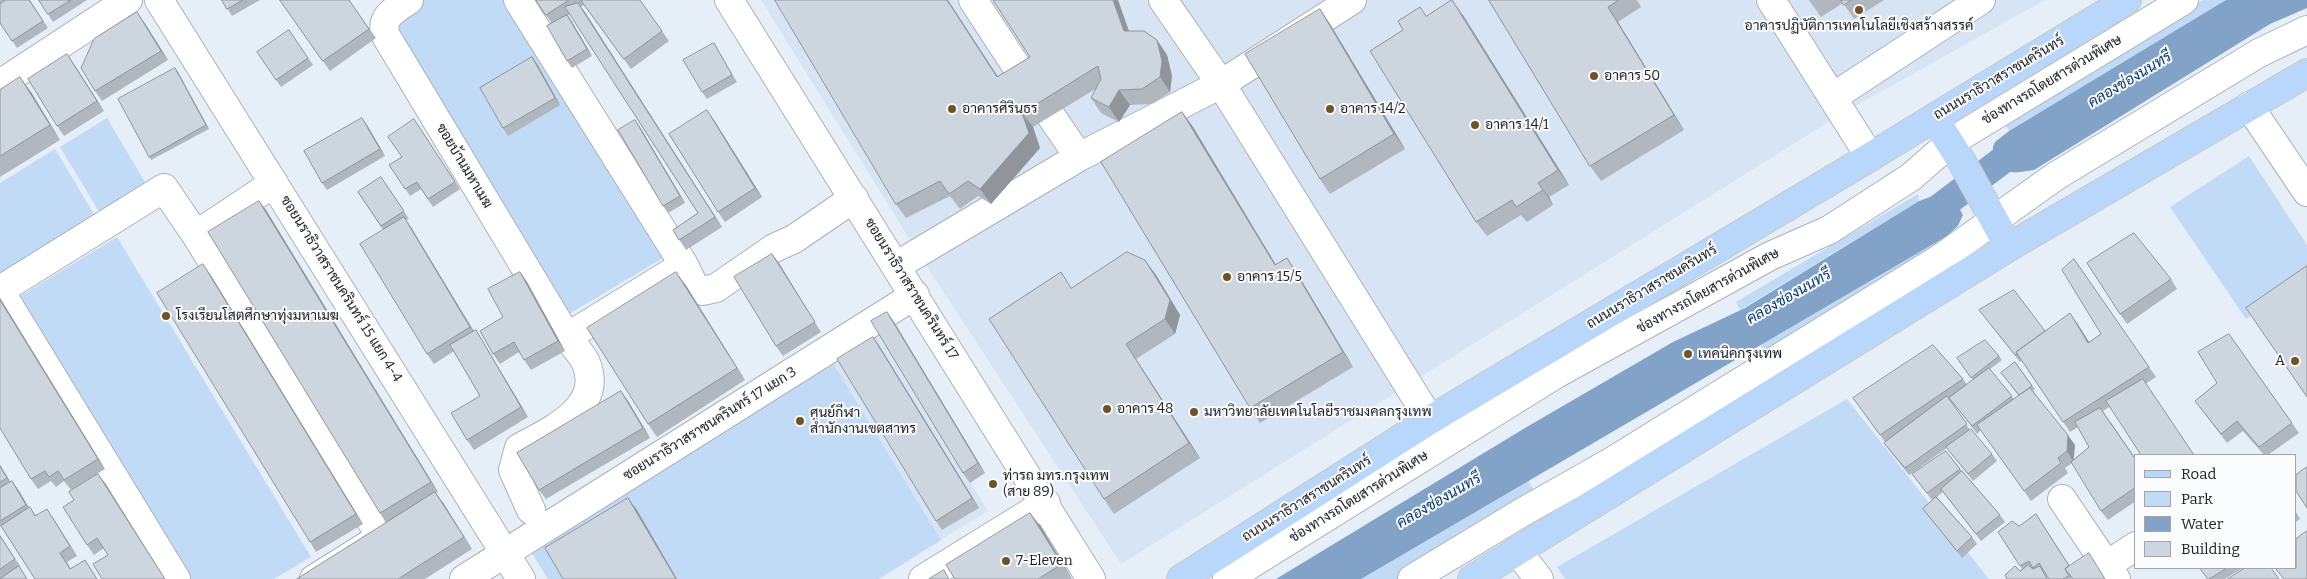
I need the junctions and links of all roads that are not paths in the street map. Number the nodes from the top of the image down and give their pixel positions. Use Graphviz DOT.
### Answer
graph roads {
  1 [pos="128,0"];
  2 [pos="159,0"];
  3 [pos="409,0"];
  4 [pos="518,0"];
  5 [pos="729,0"];
  6 [pos="973,0"];
  7 [pos="1163,0"];
  8 [pos="1352,0"];
  9 [pos="1771,0"];
  10 [pos="1981,0"];
  11 [pos="2127,0"];
  12 [pos="2184,0"];
  13 [pos="2307,30"];
  14 [pos="2307,73"];
  15 [pos="1026,81"];
  16 [pos="0,84"];
  17 [pos="1221,84"];
  18 [pos="1833,97"];
  19 [pos="2249,106"];
  20 [pos="1051,116"];
  21 [pos="1934,118"];
  22 [pos="1957,152"];
  23 [pos="1079,157"];
  24 [pos="1870,157"];
  25 [pos="274,183"];
  26 [pos="2307,192"];
  27 [pos="854,198"];
  28 [pos="1987,209"];
  29 [pos="196,235"];
  30 [pos="2009,247"];
  31 [pos="684,265"];
  32 [pos="896,266"];
  33 [pos="0,290"];
  34 [pos="915,295"];
  35 [pos="568,337"];
  36 [pos="1430,420"];
  37 [pos="2062,499"];
  38 [pos="1046,503"];
  39 [pos="531,510"];
  40 [pos="2134,548"];
  41 [pos="1517,551"];
  42 [pos="505,552"];
  43 [pos="2111,572"];
  44 [pos="176,579"];
  45 [pos="314,579"];
  46 [pos="464,579"];
  47 [pos="521,579"];
  48 [pos="923,579"];
  49 [pos="1091,579"];
  50 [pos="1181,579"];
  51 [pos="1227,579"];
  52 [pos="1412,579"];
  53 [pos="1472,579"];
  54 [pos="1538,579"];
  1 -- 16 [label="street"];
  2 -- 25 [label="street, ซอยนราธิวาสราชนครินทร์ 15 แยก 4-4"];
  3 -- 35 [label="street, ซอยบ้านมหาเมฆ"];
  4 -- 31 [label="street"];
  5 -- 27 [label="street, ซอยนราธิวาสราชนครินทร์ 17"];
  6 -- 15 [label="street"];
  7 -- 17 [label="street"];
  8 -- 17 [label="street"];
  9 -- 18 [label="street"];
  10 -- 18 [label="street"];
  11 -- 21 [label="main road, ถนนนราธิวาสราชนครินทร์"];
  12 -- 22 [label="street, ช่องทางรถโดยสารด่วนพิเศษ"];
  13 -- 28 [label="street"];
  14 -- 19 [label="main road"];
  17 -- 23 [label="street"];
  17 -- 36 [label="street"];
  18 -- 24 [label="street"];
  19 -- 26 [label="street"];
  19 -- 30 [label="main road"];
  20 -- 23 [label="street"];
  21 -- 22 [label="main road"];
  21 -- 24 [label="main road, ถนนนราธิวาสราชนครินทร์"];
  22 -- 28 [label="main road"];
  22 -- 51 [label="street, ช่องทางรถโดยสารด่วนพิเศษ"];
  23 -- 32 [label="street"];
  24 -- 36 [label="main road, ถนนนราธิวาสราชนครินทร์"];
  25 -- 29 [label="street"];
  25 -- 42 [label="street, ซอยนราธิวาสราชนครินทร์ 15 แยก 4-4"];
  27 -- 31 [label="street"];
  27 -- 32 [label="street, ซอยนราธิวาสราชนครินทร์ 17"];
  28 -- 30 [label="main road"];
  28 -- 52 [label="street"];
  29 -- 33 [label="street"];
  29 -- 45 [label="street"];
  30 -- 41 [label="main road"];
  31 -- 35 [label="street"];
  32 -- 34 [label="street, ซอยนราธิวาสราชนครินทร์ 17"];
  33 -- 44 [label="street"];
  34 -- 38 [label="street, ซอยนราธิวาสราชนครินทร์ 17"];
  34 -- 42 [label="street, ซอยนราธิวาสราชนครินทร์ 17 แยก 3"];
  35 -- 39 [label="street, ซอยบ้านมหาเมฆ"];
  36 -- 50 [label="main road, ถนนนราธิวาสราชนครินทร์"];
  37 -- 43 [label="street"];
  38 -- 48 [label="street"];
  38 -- 49 [label="street, ซอยนราธิวาสราชนครินทร์ 17"];
  40 -- 43 [label="street"];
  41 -- 53 [label="main road"];
  41 -- 54 [label="street"];
  42 -- 46 [label="street, ซอยนราธิวาสราชนครินทร์ 17 แยก 3"];
  42 -- 47 [label="street, ซอยนราธิวาสราชนครินทร์ 15 แยก 4-4"];
}
